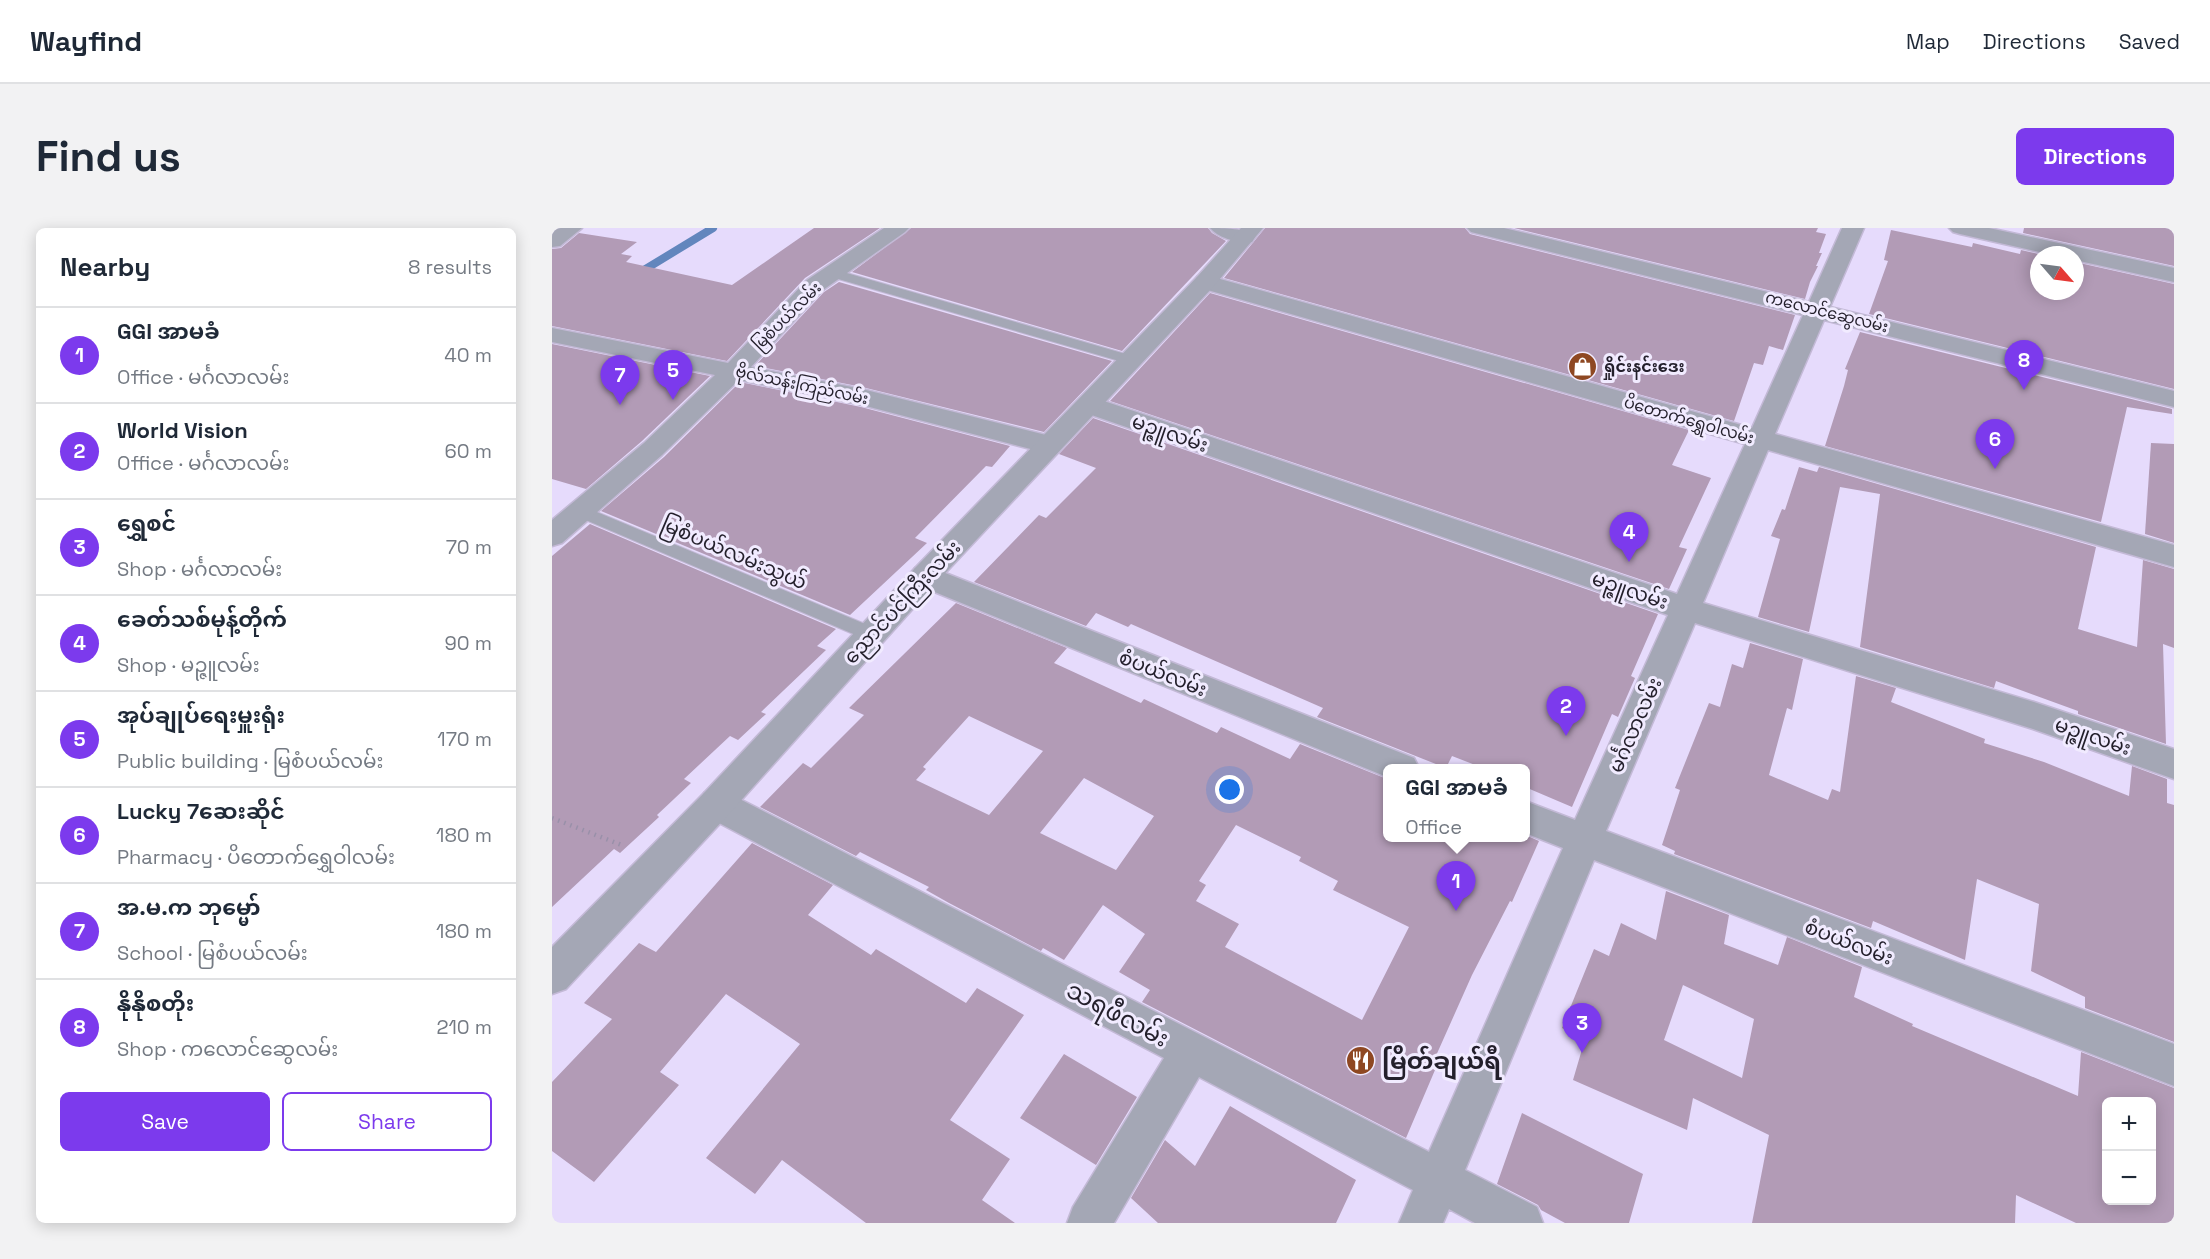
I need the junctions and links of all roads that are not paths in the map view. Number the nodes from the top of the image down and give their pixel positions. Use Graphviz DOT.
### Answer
graph roads {
  1 [pos="571,228"];
  2 [pos="898,228"];
  3 [pos="1479,228"];
  4 [pos="1852,228"];
  5 [pos="1960,228"];
  6 [pos="1239,231"];
  7 [pos="552,242"];
  8 [pos="833,273"];
  9 [pos="2174,275"];
  10 [pos="1205,282"];
  11 [pos="1818,310"];
  12 [pos="552,335"];
  13 [pos="1131,360"];
  14 [pos="734,371"];
  15 [pos="2174,399"];
  16 [pos="1089,405"];
  17 [pos="1761,440"];
  18 [pos="1050,445"];
  19 [pos="580,511"];
  20 [pos="552,536"];
  21 [pos="2174,556"];
  22 [pos="925,576"];
  23 [pos="1686,609"];
  24 [pos="872,634"];
  25 [pos="1392,764"];
  26 [pos="2174,764"];
  27 [pos="716,804"];
  28 [pos="1530,819"];
  29 [pos="1584,840"];
  30 [pos="552,975"];
  31 [pos="1191,1052"];
  32 [pos="2174,1065"];
  33 [pos="1439,1181"];
  34 [pos="1089,1223"];
  35 [pos="1421,1223"];
  36 [pos="1521,1223"];
  1 -- 7 [label="street"];
  2 -- 8 [label="street, မြစံပယ်လမ်း"];
  3 -- 11 [label="street, ကလောင်ဆွေလမ်း"];
  4 -- 11 [label="street, မင်္ဂလာလမ်း"];
  5 -- 9 [label="street"];
  6 -- 10 [label="street, ညောင်ပင်ကြီးလမ်း"];
  8 -- 13 [label="lane"];
  8 -- 14 [label="street, မြစံပယ်လမ်း"];
  10 -- 13 [label="street, ညောင်ပင်ကြီးလမ်း"];
  10 -- 17 [label="street, ပိတောက်ရွှေဝါလမ်း"];
  11 -- 15 [label="street, ကလောင်ဆွေလမ်း"];
  11 -- 17 [label="street, မင်္ဂလာလမ်း"];
  12 -- 14 [label="street, ဗိုလ်သန်းကြည်လမ်း"];
  13 -- 16 [label="street, ညောင်ပင်ကြီးလမ်း"];
  14 -- 18 [label="street, ဗိုလ်သန်းကြည်လမ်း"];
  14 -- 19 [label="street, မြစံပယ်လမ်း"];
  16 -- 18 [label="street, ညောင်ပင်ကြီးလမ်း"];
  16 -- 23 [label="street, မဉ္ဇူလမ်း"];
  17 -- 21 [label="street, ပိတောက်ရွှေဝါလမ်း"];
  17 -- 23 [label="street, မင်္ဂလာလမ်း"];
  18 -- 22 [label="street, ညောင်ပင်ကြီးလမ်း"];
  19 -- 20 [label="street, မြစံပယ်လမ်း"];
  19 -- 24 [label="lane, မြစံပယ်လမ်းသွယ်"];
  22 -- 24 [label="street, ညောင်ပင်ကြီးလမ်း"];
  22 -- 25 [label="street, စံပယ်လမ်း"];
  23 -- 26 [label="street, မဉ္ဇူလမ်း"];
  23 -- 29 [label="street, မင်္ဂလာလမ်း"];
  24 -- 27 [label="street, ညောင်ပင်ကြီးလမ်း"];
  27 -- 30 [label="street, ညောင်ပင်ကြီးလမ်း"];
  27 -- 31 [label="street, သရဖီလမ်း"];
  28 -- 29 [label="street, စံပယ်လမ်း"];
  29 -- 32 [label="street, စံပယ်လမ်း"];
  29 -- 33 [label="street, မင်္ဂလာလမ်း"];
  31 -- 33 [label="street, သရဖီလမ်း"];
  31 -- 34 [label="street"];
  33 -- 35 [label="street, မင်္ဂလာလမ်း"];
  33 -- 36 [label="street, သရဖီလမ်း"];
}
